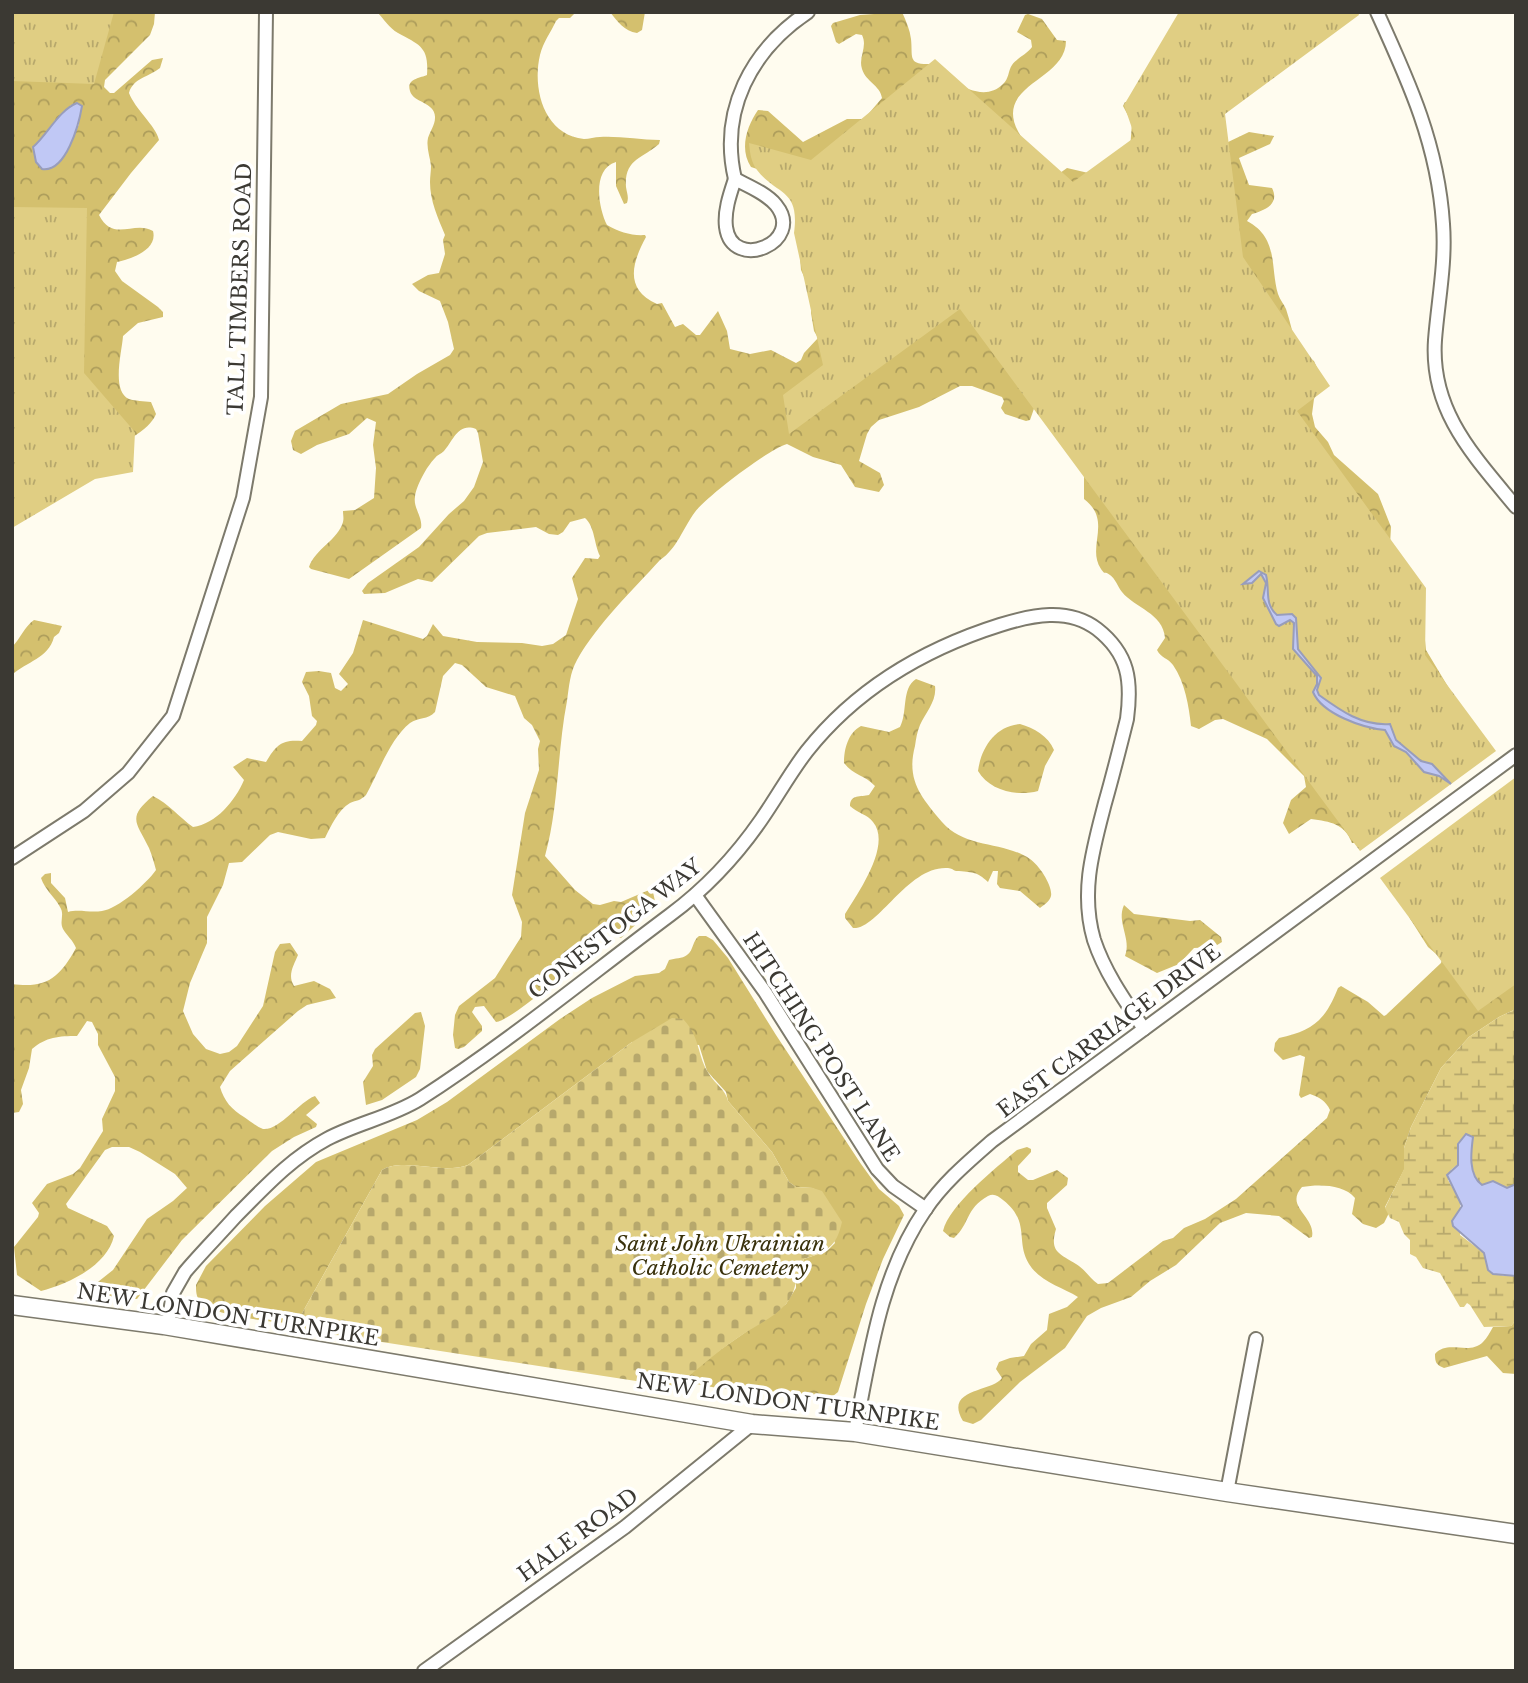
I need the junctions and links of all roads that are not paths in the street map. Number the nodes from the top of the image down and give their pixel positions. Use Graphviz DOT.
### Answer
graph roads {
  1 [pos="266,12"];
  2 [pos="808,12"];
  3 [pos="1377,12"];
  4 [pos="735,179"];
  5 [pos="1516,507"];
  6 [pos="1516,755"];
  7 [pos="12,858"];
  8 [pos="695,895"];
  9 [pos="1144,1029"];
  10 [pos="926,1209"];
  11 [pos="12,1306"];
  12 [pos="167,1325"];
  13 [pos="1256,1339"];
  14 [pos="752,1424"];
  15 [pos="855,1432"];
  16 [pos="1227,1492"];
  17 [pos="1516,1534"];
  18 [pos="424,1671"];
  1 -- 7 [label="street, TALL TIMBERS ROAD"];
  2 -- 4 [label="street"];
  3 -- 5 [label="street"];
  4 -- 4 [label="street"];
  6 -- 9 [label="street, EAST CARRIAGE DRIVE"];
  8 -- 9 [label="street, CONESTOGA WAY"];
  8 -- 10 [label="street, HITCHING POST LANE"];
  8 -- 12 [label="street, CONESTOGA WAY"];
  9 -- 10 [label="street, EAST CARRIAGE DRIVE"];
  10 -- 15 [label="street, EAST CARRIAGE DRIVE"];
  11 -- 12 [label="street, NEW LONDON TURNPIKE"];
  12 -- 14 [label="street, NEW LONDON TURNPIKE"];
  13 -- 16 [label="street"];
  14 -- 15 [label="street, NEW LONDON TURNPIKE"];
  14 -- 18 [label="street, HALE ROAD"];
  15 -- 16 [label="street, NEW LONDON TURNPIKE"];
  16 -- 17 [label="street, NEW LONDON TURNPIKE"];
}
